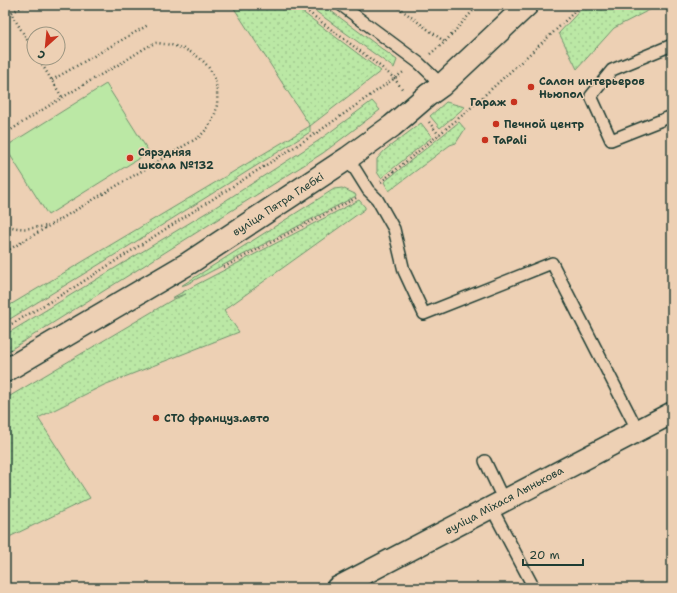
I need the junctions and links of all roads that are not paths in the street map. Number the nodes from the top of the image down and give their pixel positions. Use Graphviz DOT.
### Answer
graph roads {
  1 [pos="341,5"];
  2 [pos="527,5"];
  3 [pos="672,45"];
  4 [pos="442,85"];
  5 [pos="672,116"];
  6 [pos="348,158"];
  7 [pos="5,371"];
  8 [pos="672,413"];
  9 [pos="638,431"];
  10 [pos="485,461"];
  11 [pos="497,504"];
  12 [pos="337,588"];
  13 [pos="534,588"];
  1 -- 4 [label="lane"];
  2 -- 4 [label="main road, вуліца Пятра Глебкі"];
  3 -- 5 [label="lane"];
  4 -- 6 [label="main road, вуліца Пятра Глебкі"];
  6 -- 7 [label="main road, вуліца Пятра Глебкі"];
  6 -- 9 [label="lane"];
  8 -- 9 [label="street, вуліца Міхася Лынькова"];
  9 -- 11 [label="street, вуліца Міхася Лынькова"];
  10 -- 11 [label="lane"];
  11 -- 12 [label="street, вуліца Міхася Лынькова"];
  11 -- 13 [label="lane"];
}
